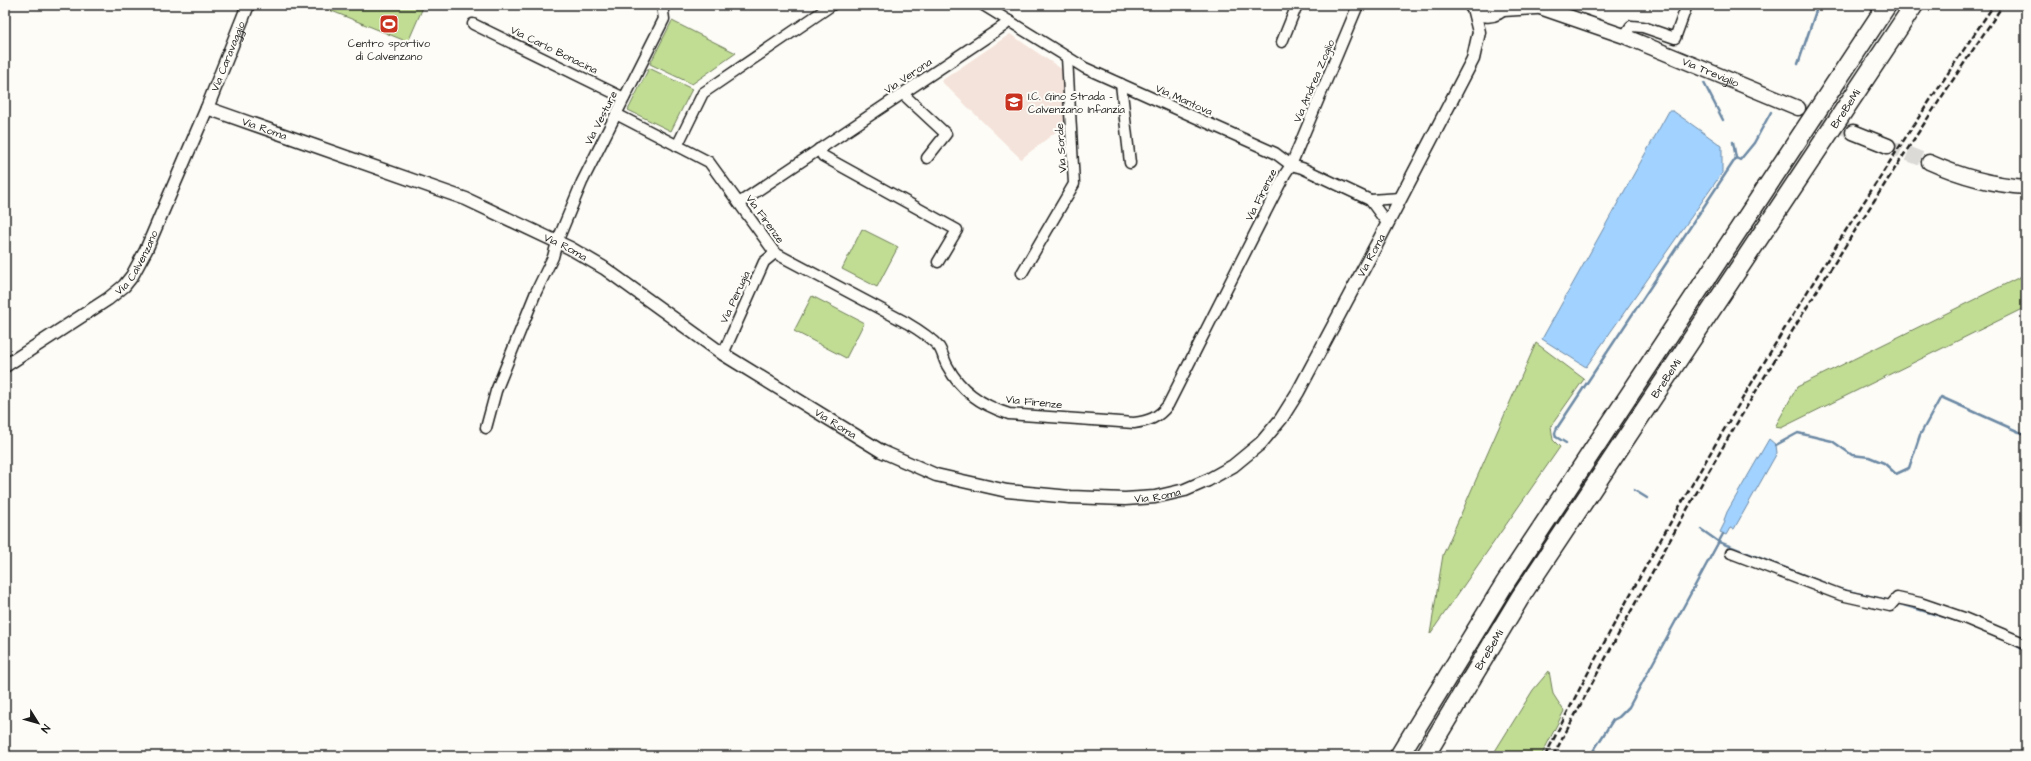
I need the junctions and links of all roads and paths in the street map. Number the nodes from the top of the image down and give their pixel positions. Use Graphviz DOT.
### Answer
graph roads {
  1 [pos="248,5"];
  2 [pos="662,5"];
  3 [pos="832,5"];
  4 [pos="983,5"];
  5 [pos="1297,5"];
  6 [pos="1358,5"];
  7 [pos="1687,5"];
  8 [pos="1887,5"];
  9 [pos="1914,5"];
  10 [pos="1535,6"];
  11 [pos="1472,7"];
  12 [pos="1500,10"];
  13 [pos="1009,21"];
  14 [pos="473,24"];
  15 [pos="1479,32"];
  16 [pos="1624,36"];
  17 [pos="1282,42"];
  18 [pos="1067,57"];
  19 [pos="1121,84"];
  20 [pos="903,94"];
  21 [pos="624,98"];
  22 [pos="207,108"];
  23 [pos="1798,108"];
  24 [pos="616,114"];
  25 [pos="1853,132"];
  26 [pos="677,146"];
  27 [pos="1888,146"];
  28 [pos="819,149"];
  29 [pos="927,158"];
  30 [pos="1929,162"];
  31 [pos="1130,163"];
  32 [pos="1291,165"];
  33 [pos="2026,187"];
  34 [pos="1401,198"];
  35 [pos="1370,200"];
  36 [pos="739,203"];
  37 [pos="1387,223"];
  38 [pos="557,242"];
  39 [pos="775,253"];
  40 [pos="938,262"];
  41 [pos="1022,273"];
  42 [pos="723,354"];
  43 [pos="5,366"];
  44 [pos="486,428"];
  45 [pos="1731,553"];
  46 [pos="2026,644"];
  47 [pos="1399,756"];
  48 [pos="1425,756"];
  1 -- 22 [label="street, Via Caravaggio"];
  2 -- 21 [label="street, Via Vesture"];
  3 -- 26 [label="street"];
  4 -- 13 [label="street"];
  5 -- 17 [label="street"];
  6 -- 32 [label="street, Via Andrea Zoglio"];
  7 -- 16 [label="street"];
  8 -- 47 [label="highway, BreBeMi"];
  9 -- 48 [label="highway, BreBeMi"];
  10 -- 12 [label="main road, Via Treviglio"];
  10 -- 16 [label="main road, Via Treviglio"];
  11 -- 12 [label="main road, Via Treviglio"];
  11 -- 15 [label="street, Via Roma"];
  12 -- 15 [label="street, Via Roma"];
  13 -- 18 [label="street"];
  13 -- 20 [label="street, Via Verona"];
  14 -- 21 [label="street, Via Carlo Bonacina"];
  15 -- 34 [label="street, Via Roma"];
  16 -- 23 [label="main road, Via Treviglio"];
  18 -- 19 [label="street, Via Mantova"];
  18 -- 41 [label="street, Via Sorde"];
  19 -- 31 [label="street"];
  19 -- 32 [label="street, Via Mantova"];
  20 -- 28 [label="street, Via Verona"];
  20 -- 29 [label="street"];
  21 -- 24 [label="street, Via Vesture"];
  22 -- 38 [label="street, Via Roma"];
  22 -- 43 [label="street, Via Calvenzano"];
  24 -- 26 [label="street, Via Firenze"];
  24 -- 38 [label="street, Via Vesture"];
  25 -- 27 [label="main road"];
  26 -- 36 [label="street, Via Firenze"];
  28 -- 36 [label="street, Via Verona"];
  28 -- 40 [label="street"];
  30 -- 33 [label="main road"];
  32 -- 35 [label="street, Via Roma"];
  32 -- 39 [label="street, Via Firenze"];
  34 -- 35 [label="street, Via Roma"];
  34 -- 37 [label="street, Via Roma"];
  35 -- 37 [label="street, Via Roma"];
  36 -- 39 [label="street, Via Firenze"];
  37 -- 42 [label="street, Via Roma"];
  38 -- 42 [label="street, Via Roma"];
  38 -- 44 [label="street, Via Vesture"];
  39 -- 42 [label="street, Via Perugia"];
  45 -- 46 [label="street"];
}
